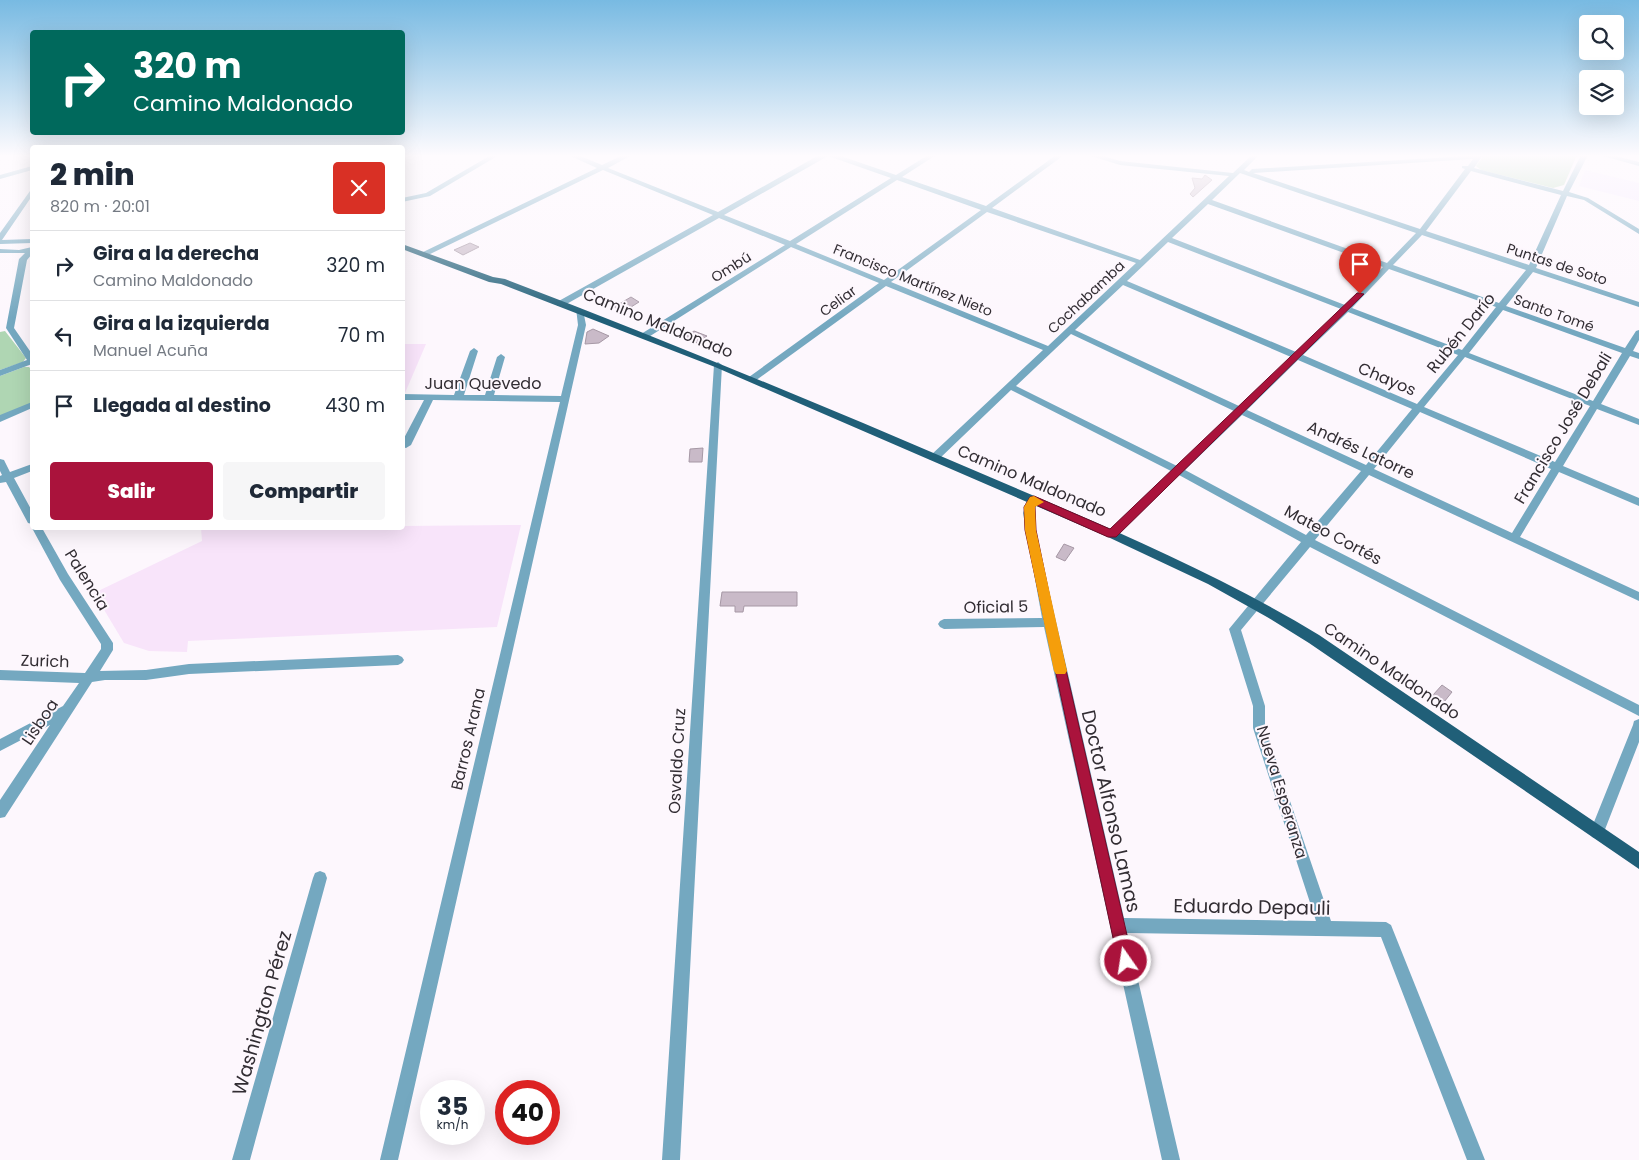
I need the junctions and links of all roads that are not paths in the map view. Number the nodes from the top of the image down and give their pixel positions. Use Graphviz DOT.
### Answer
graph roads {
  1 [pos="20,209"];
  2 [pos="515,209"];
  3 [pos="703,209"];
  4 [pos="729,209"];
  5 [pos="846,209"];
  6 [pos="987,209"];
  7 [pos="1199,209"];
  8 [pos="1227,209"];
  9 [pos="1350,209"];
  10 [pos="1439,209"];
  11 [pos="1558,209"];
  12 [pos="1601,209"];
  13 [pos="718,215"];
  14 [pos="1421,232"];
  15 [pos="1639,232"];
  16 [pos="0,238"];
  17 [pos="1168,239"];
  18 [pos="30,241"];
  19 [pos="0,242"];
  20 [pos="405,242"];
  21 [pos="791,244"];
  22 [pos="405,247"];
  23 [pos="30,249"];
  24 [pos="0,251"];
  25 [pos="30,251"];
  26 [pos="11,252"];
  27 [pos="426,252"];
  28 [pos="23,259"];
  29 [pos="1143,263"];
  30 [pos="1388,266"];
  31 [pos="1531,269"];
  32 [pos="886,282"];
  33 [pos="1123,282"];
  34 [pos="560,304"];
  35 [pos="1639,305"];
  36 [pos="1502,307"];
  37 [pos="1346,308"];
  38 [pos="579,310"];
  39 [pos="602,319"];
  40 [pos="582,325"];
  41 [pos="11,326"];
  42 [pos="0,330"];
  43 [pos="1071,331"];
  44 [pos="1639,333"];
  45 [pos="644,336"];
  46 [pos="1050,350"];
  47 [pos="474,351"];
  48 [pos="1628,352"];
  49 [pos="1463,354"];
  50 [pos="1296,356"];
  51 [pos="1639,356"];
  52 [pos="30,357"];
  53 [pos="501,357"];
  54 [pos="30,361"];
  55 [pos="718,365"];
  56 [pos="0,373"];
  57 [pos="752,380"];
  58 [pos="1012,386"];
  59 [pos="405,397"];
  60 [pos="430,398"];
  61 [pos="458,398"];
  62 [pos="489,398"];
  63 [pos="564,399"];
  64 [pos="1594,405"];
  65 [pos="30,406"];
  66 [pos="1418,408"];
  67 [pos="1240,410"];
  68 [pos="0,419"];
  69 [pos="1639,422"];
  70 [pos="406,445"];
  71 [pos="934,458"];
  72 [pos="0,462"];
  73 [pos="1557,467"];
  74 [pos="30,468"];
  75 [pos="1177,470"];
  76 [pos="1368,470"];
  77 [pos="4,479"];
  78 [pos="1034,500"];
  79 [pos="1639,502"];
  80 [pos="30,517"];
  81 [pos="38,530"];
  82 [pos="1112,534"];
  83 [pos="1514,538"];
  84 [pos="1308,541"];
  85 [pos="1639,597"];
  86 [pos="1256,604"];
  87 [pos="1049,622"];
  88 [pos="944,624"];
  89 [pos="107,650"];
  90 [pos="398,660"];
  91 [pos="0,675"];
  92 [pos="88,678"];
  93 [pos="68,710"];
  94 [pos="1639,711"];
  95 [pos="1639,725"];
  96 [pos="0,745"];
  97 [pos="0,812"];
  98 [pos="1597,832"];
  99 [pos="1639,861"];
  100 [pos="320,878"];
  101 [pos="1117,925"];
  102 [pos="1326,929"];
  103 [pos="241,1160"];
  104 [pos="389,1160"];
  105 [pos="670,1160"];
  106 [pos="1172,1160"];
  107 [pos="1476,1160"];
  1 -- 16 [label="street"];
  2 -- 27 [label="street"];
  3 -- 13 [label="street, Francisco Martínez Nieto"];
  4 -- 13 [label="street"];
  5 -- 21 [label="street, Ombú"];
  6 -- 29 [label="street"];
  6 -- 32 [label="street, Celiar"];
  7 -- 17 [label="street, Cochabamba"];
  8 -- 30 [label="street, Santo Tomé"];
  9 -- 14 [label="street, Puntas de Soto"];
  10 -- 14 [label="street"];
  11 -- 31 [label="street, Rubén Darío"];
  12 -- 15 [label="street"];
  13 -- 21 [label="street, Francisco Martínez Nieto"];
  13 -- 34 [label="street"];
  14 -- 30 [label="street"];
  14 -- 31 [label="street, Puntas de Soto"];
  17 -- 29 [label="street, Cochabamba"];
  17 -- 37 [label="street"];
  18 -- 19 [label="street"];
  20 -- 27 [label="main road, Camino Maldonado"];
  21 -- 32 [label="street, Francisco Martínez Nieto"];
  21 -- 45 [label="street, Ombú"];
  22 -- 27 [label="main road, Camino Maldonado"];
  23 -- 26 [label="street"];
  24 -- 26 [label="street"];
  25 -- 28 [label="street"];
  26 -- 28 [label="street"];
  27 -- 34 [label="main road, Camino Maldonado"];
  28 -- 41 [label="street"];
  29 -- 33 [label="street, Cochabamba"];
  30 -- 36 [label="street, Santo Tomé"];
  30 -- 37 [label="street"];
  31 -- 35 [label="street, Puntas de Soto"];
  31 -- 36 [label="street, Rubén Darío"];
  32 -- 46 [label="street, Francisco Martínez Nieto"];
  32 -- 57 [label="street, Celiar"];
  33 -- 43 [label="street, Cochabamba"];
  33 -- 50 [label="street, Chayos"];
  34 -- 38 [label="main road, Camino Maldonado"];
  36 -- 48 [label="street, Santo Tomé"];
  36 -- 49 [label="street, Rubén Darío"];
  37 -- 49 [label="street"];
  37 -- 50 [label="street"];
  38 -- 39 [label="main road, Camino Maldonado"];
  38 -- 40 [label="street, Barros Arana"];
  39 -- 40 [label="street"];
  39 -- 45 [label="main road, Camino Maldonado"];
  40 -- 63 [label="street, Barros Arana"];
  41 -- 42 [label="street"];
  41 -- 52 [label="street"];
  43 -- 46 [label="street, Cochabamba"];
  43 -- 67 [label="street, Andrés Latorre"];
  44 -- 48 [label="street, Francisco José Debali"];
  45 -- 55 [label="main road, Camino Maldonado"];
  46 -- 58 [label="street, Cochabamba"];
  47 -- 61 [label="street"];
  48 -- 51 [label="street, Santo Tomé"];
  48 -- 64 [label="street, Francisco José Debali"];
  49 -- 64 [label="street"];
  49 -- 66 [label="street, Rubén Darío"];
  50 -- 66 [label="street, Chayos"];
  50 -- 67 [label="street"];
  53 -- 62 [label="street"];
  54 -- 56 [label="street"];
  55 -- 57 [label="main road, Camino Maldonado"];
  55 -- 105 [label="street, Osvaldo Cruz"];
  57 -- 71 [label="main road, Camino Maldonado"];
  58 -- 71 [label="street, Cochabamba"];
  58 -- 75 [label="street, Mateo Cortés"];
  59 -- 60 [label="street, Juan Quevedo"];
  60 -- 61 [label="street, Juan Quevedo"];
  60 -- 70 [label="street"];
  61 -- 62 [label="street, Juan Quevedo"];
  62 -- 63 [label="street, Juan Quevedo"];
  63 -- 104 [label="street, Barros Arana"];
  64 -- 69 [label="street"];
  64 -- 73 [label="street, Francisco José Debali"];
  65 -- 68 [label="street"];
  66 -- 73 [label="street, Chayos"];
  66 -- 76 [label="street, Rubén Darío"];
  67 -- 75 [label="street"];
  67 -- 76 [label="street, Andrés Latorre"];
  71 -- 78 [label="main road, Camino Maldonado"];
  72 -- 77 [label="street"];
  73 -- 79 [label="street, Chayos"];
  73 -- 83 [label="street, Francisco José Debali"];
  74 -- 77 [label="street"];
  75 -- 82 [label="street"];
  75 -- 84 [label="street, Mateo Cortés"];
  76 -- 83 [label="street, Andrés Latorre"];
  76 -- 84 [label="street, Rubén Darío"];
  77 -- 80 [label="street"];
  78 -- 82 [label="main road, Camino Maldonado"];
  78 -- 87 [label="street, Doctor Alfonso Lamas"];
  81 -- 89 [label="street, Palencia"];
  82 -- 86 [label="main road, Camino Maldonado"];
  83 -- 85 [label="street, Andrés Latorre"];
  84 -- 86 [label="street, Rubén Darío"];
  84 -- 94 [label="street, Mateo Cortés"];
  86 -- 98 [label="main road, Camino Maldonado"];
  86 -- 102 [label="street, Nueva Esperanza"];
  87 -- 88 [label="street, Oficial 5"];
  87 -- 101 [label="street, Doctor Alfonso Lamas"];
  89 -- 92 [label="street, Lisboa"];
  90 -- 92 [label="street, Zurich"];
  91 -- 92 [label="street, Zurich"];
  92 -- 93 [label="street, Lisboa"];
  93 -- 96 [label="street"];
  93 -- 97 [label="street, Lisboa"];
  95 -- 98 [label="street"];
  98 -- 99 [label="main road, Camino Maldonado"];
  100 -- 103 [label="street, Washington Pérez"];
  101 -- 102 [label="street, Eduardo Depauli"];
  101 -- 106 [label="street, Doctor Alfonso Lamas"];
  102 -- 107 [label="street, Eduardo Depauli"];
}
